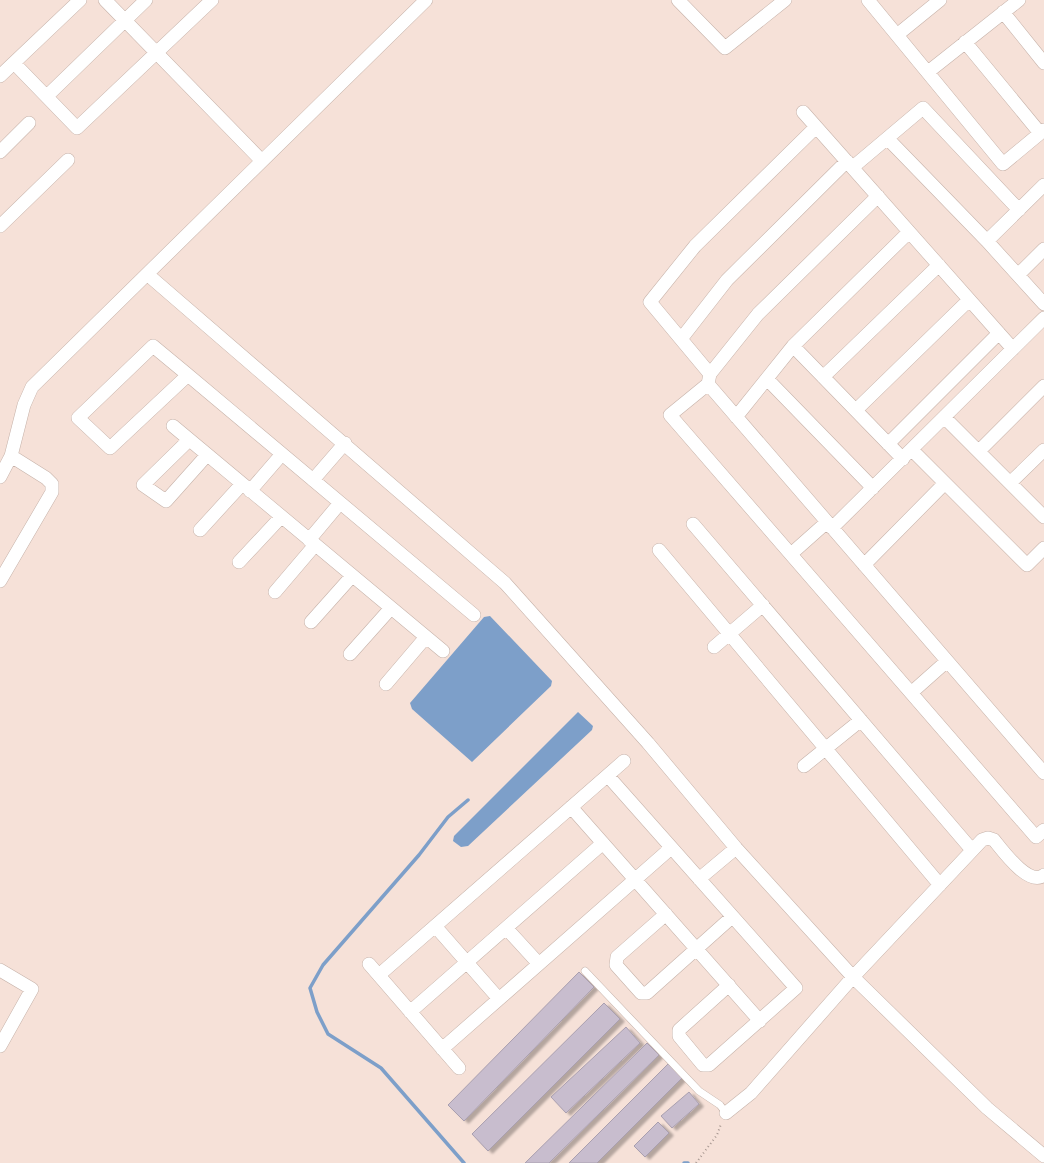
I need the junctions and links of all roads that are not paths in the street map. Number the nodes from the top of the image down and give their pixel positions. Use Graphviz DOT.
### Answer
graph roads {
  1 [pos="80,0"];
  2 [pos="105,0"];
  3 [pos="146,0"];
  4 [pos="212,0"];
  5 [pos="426,0"];
  6 [pos="678,0"];
  7 [pos="868,0"];
  8 [pos="940,0"];
  9 [pos="1019,0"];
  10 [pos="783,1"];
  11 [pos="1003,12"];
  12 [pos="125,20"];
  13 [pos="897,35"];
  14 [pos="965,42"];
  15 [pos="156,53"];
  16 [pos="14,63"];
  17 [pos="1044,63"];
  18 [pos="928,72"];
  19 [pos="0,76"];
  20 [pos="46,96"];
  21 [pos="803,112"];
  22 [pos="29,123"];
  23 [pos="816,127"];
  24 [pos="1042,131"];
  25 [pos="888,139"];
  26 [pos="0,152"];
  27 [pos="68,160"];
  28 [pos="262,161"];
  29 [pos="850,164"];
  30 [pos="1044,185"];
  31 [pos="878,196"];
  32 [pos="1019,210"];
  33 [pos="0,226"];
  34 [pos="909,232"];
  35 [pos="987,241"];
  36 [pos="1044,249"];
  37 [pos="939,265"];
  38 [pos="147,274"];
  39 [pos="1018,275"];
  40 [pos="969,300"];
  41 [pos="1044,304"];
  42 [pos="1044,318"];
  43 [pos="999,333"];
  44 [pos="681,339"];
  45 [pos="793,346"];
  46 [pos="1013,349"];
  47 [pos="188,375"];
  48 [pos="824,377"];
  49 [pos="709,380"];
  50 [pos="768,380"];
  51 [pos="1044,386"];
  52 [pos="856,410"];
  53 [pos="736,417"];
  54 [pos="944,417"];
  55 [pos="173,426"];
  56 [pos="189,440"];
  57 [pos="345,444"];
  58 [pos="888,444"];
  59 [pos="1044,450"];
  60 [pos="979,452"];
  61 [pos="282,454"];
  62 [pos="907,454"];
  63 [pos="207,455"];
  64 [pos="11,456"];
  65 [pos="0,477"];
  66 [pos="313,480"];
  67 [pos="945,483"];
  68 [pos="1010,483"];
  69 [pos="246,487"];
  70 [pos="873,488"];
  71 [pos="340,503"];
  72 [pos="1044,516"];
  73 [pos="281,517"];
  74 [pos="693,524"];
  75 [pos="830,525"];
  76 [pos="200,530"];
  77 [pos="312,542"];
  78 [pos="1044,548"];
  79 [pos="658,550"];
  80 [pos="791,554"];
  81 [pos="239,562"];
  82 [pos="864,565"];
  83 [pos="352,576"];
  84 [pos="0,581"];
  85 [pos="275,592"];
  86 [pos="763,605"];
  87 [pos="391,608"];
  88 [pos="474,615"];
  89 [pos="311,622"];
  90 [pos="729,634"];
  91 [pos="426,637"];
  92 [pos="714,647"];
  93 [pos="443,651"];
  94 [pos="350,654"];
  95 [pos="947,661"];
  96 [pos="386,684"];
  97 [pos="911,693"];
  98 [pos="861,720"];
  99 [pos="826,748"];
  100 [pos="624,761"];
  101 [pos="804,766"];
  102 [pos="1044,773"];
  103 [pos="608,776"];
  104 [pos="571,807"];
  105 [pos="1044,830"];
  106 [pos="603,843"];
  107 [pos="672,848"];
  108 [pos="736,848"];
  109 [pos="972,850"];
  110 [pos="1044,875"];
  111 [pos="635,879"];
  112 [pos="699,879"];
  113 [pos="940,884"];
  114 [pos="666,914"];
  115 [pos="732,917"];
  116 [pos="435,926"];
  117 [pos="506,928"];
  118 [pos="697,949"];
  119 [pos="467,962"];
  120 [pos="369,964"];
  121 [pos="539,964"];
  122 [pos="0,970"];
  123 [pos="585,971"];
  124 [pos="378,975"];
  125 [pos="853,977"];
  126 [pos="729,985"];
  127 [pos="499,999"];
  128 [pos="410,1012"];
  129 [pos="760,1020"];
  130 [pos="5,1026"];
  131 [pos="0,1046"];
  132 [pos="442,1049"];
  133 [pos="459,1068"];
  134 [pos="726,1113"];
  135 [pos="1044,1156"];
  1 -- 16 [label="street"];
  2 -- 12 [label="street"];
  3 -- 12 [label="street"];
  4 -- 15 [label="street"];
  5 -- 28 [label="street"];
  6 -- 10 [label="street"];
  7 -- 13 [label="street"];
  8 -- 13 [label="street"];
  9 -- 11 [label="street"];
  11 -- 14 [label="street"];
  11 -- 17 [label="street"];
  12 -- 15 [label="street"];
  12 -- 20 [label="street"];
  13 -- 18 [label="street"];
  14 -- 18 [label="street"];
  14 -- 24 [label="street"];
  15 -- 20 [label="street"];
  15 -- 28 [label="street"];
  16 -- 19 [label="street"];
  16 -- 20 [label="street"];
  18 -- 24 [label="street"];
  21 -- 23 [label="street"];
  22 -- 26 [label="street"];
  23 -- 29 [label="street"];
  23 -- 44 [label="street"];
  25 -- 29 [label="street"];
  25 -- 32 [label="street"];
  25 -- 35 [label="street"];
  27 -- 33 [label="street"];
  28 -- 38 [label="street"];
  29 -- 31 [label="street"];
  29 -- 44 [label="street"];
  30 -- 32 [label="street"];
  31 -- 34 [label="street"];
  31 -- 49 [label="street"];
  32 -- 35 [label="street"];
  34 -- 37 [label="street"];
  34 -- 45 [label="street"];
  35 -- 39 [label="street"];
  36 -- 39 [label="street"];
  37 -- 40 [label="street"];
  37 -- 48 [label="street"];
  38 -- 57 [label="street"];
  38 -- 64 [label="street"];
  39 -- 41 [label="street"];
  40 -- 43 [label="street"];
  40 -- 52 [label="street"];
  42 -- 46 [label="street"];
  43 -- 46 [label="street"];
  43 -- 58 [label="street"];
  44 -- 49 [label="street"];
  45 -- 48 [label="street"];
  45 -- 50 [label="street"];
  46 -- 54 [label="street"];
  47 -- 47 [label="street"];
  47 -- 61 [label="street"];
  48 -- 52 [label="street"];
  49 -- 53 [label="street"];
  49 -- 80 [label="street"];
  50 -- 53 [label="street"];
  50 -- 70 [label="street"];
  51 -- 60 [label="street"];
  52 -- 58 [label="street"];
  53 -- 75 [label="street"];
  54 -- 60 [label="street"];
  54 -- 62 [label="street"];
  55 -- 56 [label="street"];
  56 -- 63 [label="street"];
  56 -- 63 [label="street"];
  57 -- 66 [label="street"];
  57 -- 108 [label="street"];
  58 -- 62 [label="street"];
  59 -- 68 [label="street"];
  60 -- 68 [label="street"];
  61 -- 66 [label="street"];
  61 -- 69 [label="street"];
  62 -- 67 [label="street"];
  62 -- 70 [label="street"];
  63 -- 69 [label="street"];
  64 -- 65 [label="street"];
  64 -- 84 [label="street"];
  66 -- 71 [label="street"];
  67 -- 78 [label="street"];
  67 -- 82 [label="street"];
  68 -- 72 [label="street"];
  69 -- 73 [label="street"];
  69 -- 76 [label="street"];
  70 -- 75 [label="street"];
  71 -- 77 [label="street"];
  71 -- 88 [label="street"];
  73 -- 77 [label="street"];
  73 -- 81 [label="street"];
  74 -- 86 [label="street"];
  75 -- 80 [label="street"];
  75 -- 82 [label="street"];
  77 -- 83 [label="street"];
  77 -- 85 [label="street"];
  79 -- 90 [label="street"];
  80 -- 97 [label="street"];
  82 -- 95 [label="street"];
  83 -- 87 [label="street"];
  83 -- 89 [label="street"];
  86 -- 90 [label="street"];
  86 -- 98 [label="street"];
  87 -- 91 [label="street"];
  87 -- 94 [label="street"];
  90 -- 92 [label="street"];
  90 -- 99 [label="street"];
  91 -- 93 [label="street"];
  91 -- 96 [label="street"];
  95 -- 97 [label="street"];
  95 -- 102 [label="street"];
  97 -- 105 [label="street"];
  98 -- 99 [label="street"];
  98 -- 109 [label="street"];
  99 -- 101 [label="street"];
  99 -- 113 [label="street"];
  100 -- 103 [label="street"];
  103 -- 104 [label="street"];
  103 -- 107 [label="street"];
  104 -- 106 [label="street"];
  104 -- 116 [label="street"];
  106 -- 111 [label="street"];
  106 -- 117 [label="street"];
  107 -- 111 [label="street"];
  107 -- 112 [label="street"];
  108 -- 112 [label="street"];
  108 -- 125 [label="street"];
  109 -- 110 [label="street"];
  109 -- 113 [label="street"];
  111 -- 114 [label="street"];
  111 -- 121 [label="street"];
  112 -- 115 [label="street"];
  113 -- 125 [label="street"];
  114 -- 118 [label="street"];
  114 -- 118 [label="street"];
  115 -- 118 [label="street"];
  115 -- 129 [label="street"];
  116 -- 119 [label="street"];
  116 -- 124 [label="street"];
  117 -- 119 [label="street"];
  117 -- 121 [label="street"];
  118 -- 126 [label="street"];
  119 -- 127 [label="street"];
  119 -- 128 [label="street"];
  120 -- 124 [label="street"];
  121 -- 127 [label="street"];
  122 -- 130 [label="street"];
  123 -- 134 [label="lane"];
  124 -- 128 [label="street"];
  125 -- 134 [label="street"];
  125 -- 135 [label="street"];
  126 -- 129 [label="street"];
  126 -- 129 [label="street"];
  127 -- 132 [label="street"];
  128 -- 132 [label="street"];
  130 -- 131 [label="street"];
  132 -- 133 [label="street"];
}
